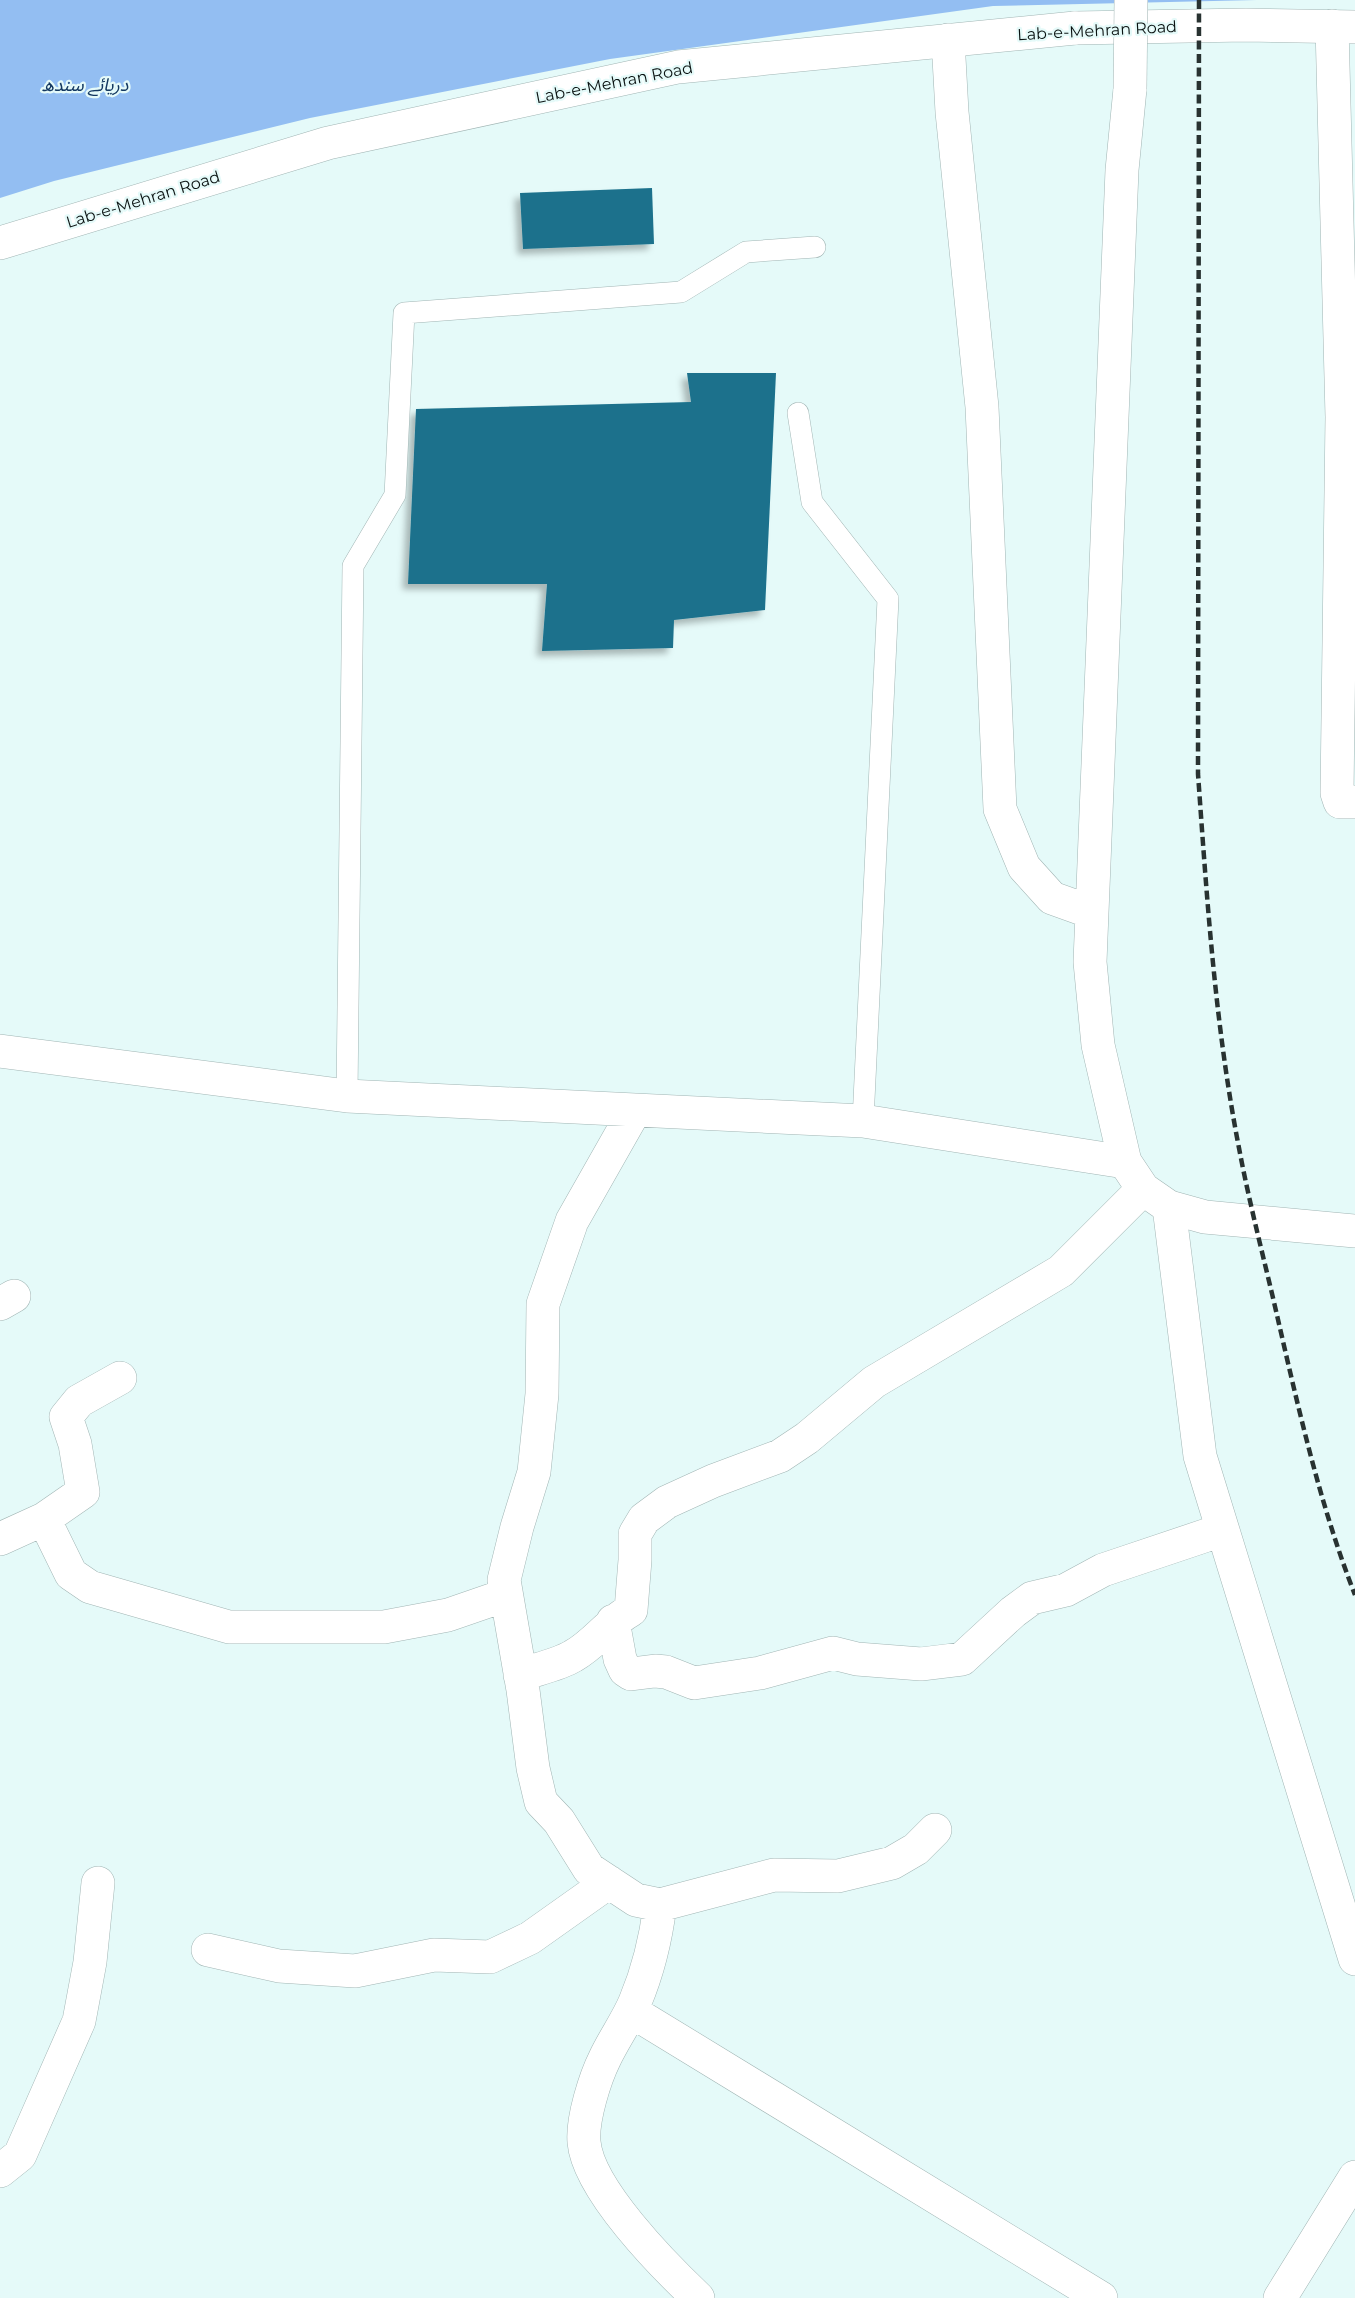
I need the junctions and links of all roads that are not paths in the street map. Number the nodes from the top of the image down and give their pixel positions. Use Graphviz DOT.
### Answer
graph roads {
  1 [pos="1131,0"];
  2 [pos="1344,26"];
  3 [pos="948,40"];
  4 [pos="0,243"];
  5 [pos="815,247"];
  6 [pos="798,413"];
  7 [pos="1355,802"];
  8 [pos="1091,912"];
  9 [pos="0,1052"];
  10 [pos="347,1096"];
  11 [pos="635,1110"];
  12 [pos="863,1121"];
  13 [pos="1125,1162"];
  14 [pos="1156,1198"];
  15 [pos="1355,1231"];
  16 [pos="120,1378"];
  17 [pos="44,1519"];
  18 [pos="1222,1530"];
  19 [pos="0,1539"];
  20 [pos="506,1594"];
  21 [pos="613,1622"];
  22 [pos="520,1675"];
  23 [pos="935,1830"];
  24 [pos="609,1882"];
  25 [pos="98,1883"];
  26 [pos="660,1905"];
  27 [pos="208,1950"];
  28 [pos="1355,1959"];
  29 [pos="631,2011"];
  30 [pos="0,2171"];
  31 [pos="1355,2177"];
  32 [pos="698,2298"];
  33 [pos="1101,2298"];
  34 [pos="1280,2298"];
  1 -- 8 [label="street, bridge"];
  2 -- 3 [label="street, Lab-e-Mehran Road"];
  2 -- 7 [label="street"];
  3 -- 4 [label="street, Lab-e-Mehran Road"];
  3 -- 8 [label="street"];
  5 -- 10 [label="lane"];
  6 -- 12 [label="lane"];
  8 -- 13 [label="street"];
  9 -- 10 [label="street"];
  10 -- 11 [label="street"];
  11 -- 12 [label="street"];
  11 -- 20 [label="street"];
  12 -- 13 [label="street"];
  13 -- 14 [label="street"];
  14 -- 15 [label="street"];
  14 -- 18 [label="street"];
  14 -- 21 [label="street"];
  16 -- 17 [label="street"];
  17 -- 19 [label="street"];
  17 -- 20 [label="street"];
  18 -- 21 [label="street"];
  18 -- 28 [label="street"];
  20 -- 22 [label="street"];
  21 -- 22 [label="street"];
  22 -- 24 [label="street"];
  23 -- 26 [label="street"];
  24 -- 26 [label="street"];
  24 -- 27 [label="street"];
  25 -- 30 [label="street"];
  26 -- 29 [label="street"];
  29 -- 32 [label="street"];
  29 -- 33 [label="street"];
  31 -- 34 [label="street"];
}
